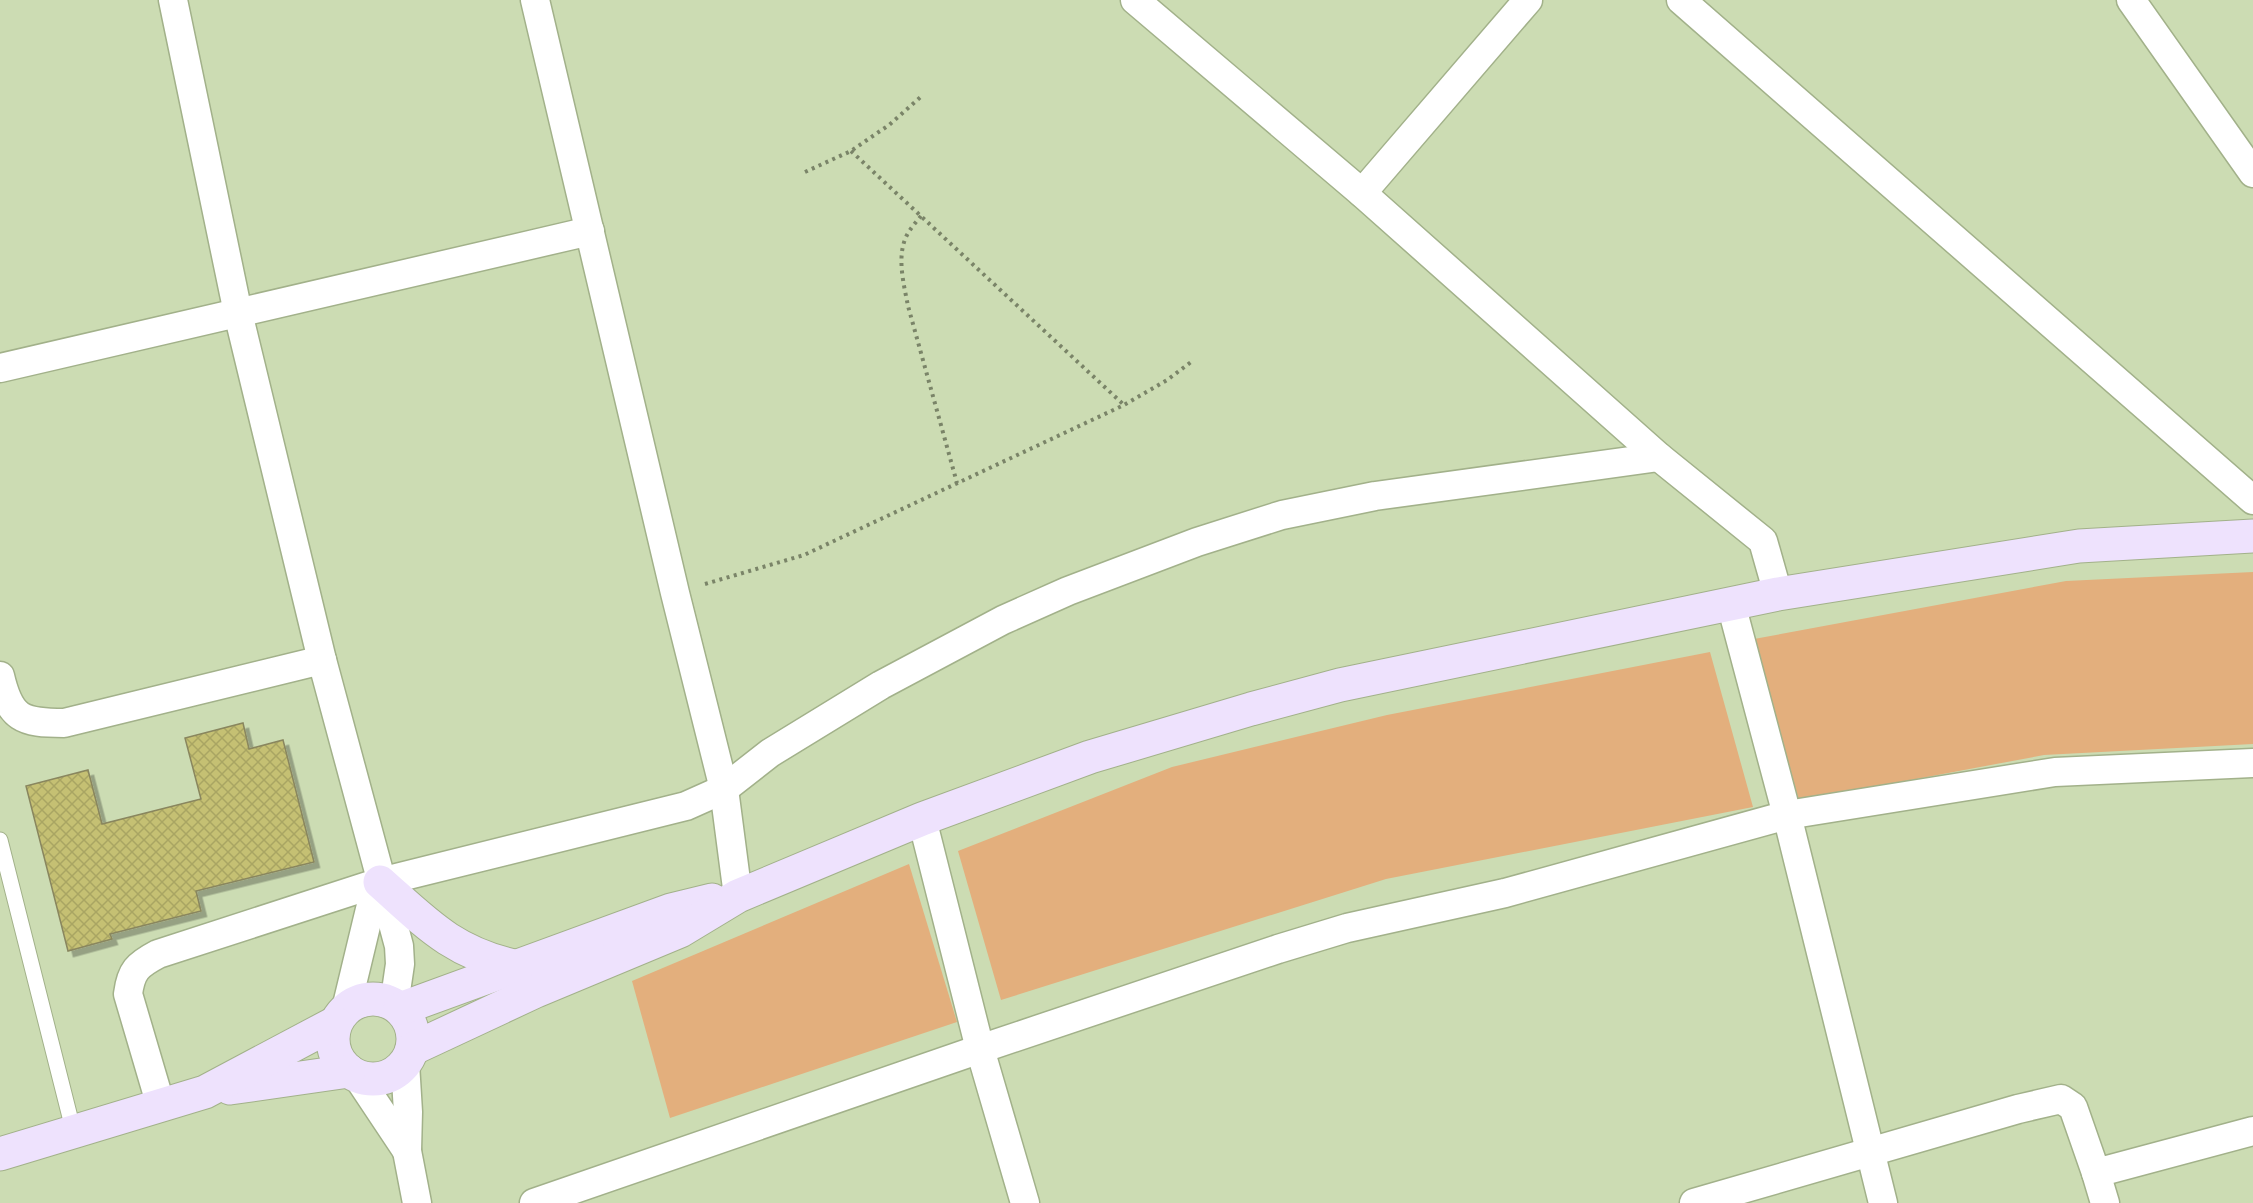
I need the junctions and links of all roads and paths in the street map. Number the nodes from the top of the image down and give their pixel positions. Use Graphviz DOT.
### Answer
graph roads {
  1 [pos="173,0"];
  2 [pos="535,0"];
  3 [pos="1135,0"];
  4 [pos="1528,0"];
  5 [pos="1681,0"];
  6 [pos="2131,0"];
  7 [pos="923,95"];
  8 [pos="851,151"];
  9 [pos="805,172"];
  10 [pos="2253,172"];
  11 [pos="1362,194"];
  12 [pos="921,216"];
  13 [pos="590,231"];
  14 [pos="238,313"];
  15 [pos="1191,362"];
  16 [pos="0,368"];
  17 [pos="1124,405"];
  18 [pos="1659,457"];
  19 [pos="957,483"];
  20 [pos="2253,500"];
  21 [pos="2253,536"];
  22 [pos="675,593"];
  23 [pos="1778,594"];
  24 [pos="1731,603"];
  25 [pos="322,660"];
  26 [pos="0,676"];
  27 [pos="2253,763"];
  28 [pos="724,789"];
  29 [pos="1787,815"];
  30 [pos="922,819"];
  31 [pos="0,840"];
  32 [pos="380,882"];
  33 [pos="738,896"];
  34 [pos="514,966"];
  35 [pos="397,1007"];
  36 [pos="340,1016"];
  37 [pos="980,1049"];
  38 [pos="408,1056"];
  39 [pos="353,1073"];
  40 [pos="205,1092"];
  41 [pos="161,1106"];
  42 [pos="2253,1131"];
  43 [pos="74,1133"];
  44 [pos="407,1151"];
  45 [pos="1869,1151"];
  46 [pos="0,1154"];
  47 [pos="2096,1173"];
  48 [pos="417,1203"];
  49 [pos="534,1203"];
  50 [pos="1025,1203"];
  51 [pos="1694,1203"];
  52 [pos="1883,1203"];
  53 [pos="2105,1203"];
  1 -- 14 [label="street"];
  2 -- 13 [label="street"];
  3 -- 11 [label="street"];
  4 -- 11 [label="street"];
  5 -- 20 [label="street"];
  6 -- 10 [label="street"];
  7 -- 8 [label="path"];
  8 -- 9 [label="path"];
  8 -- 12 [label="path"];
  11 -- 18 [label="street"];
  12 -- 17 [label="path"];
  12 -- 19 [label="path"];
  13 -- 14 [label="street"];
  13 -- 22 [label="street"];
  14 -- 16 [label="street"];
  14 -- 25 [label="street"];
  15 -- 17 [label="path"];
  17 -- 19 [label="path"];
  18 -- 23 [label="street"];
  18 -- 28 [label="street"];
  19 -- 22 [label="path"];
  21 -- 23 [label="main road"];
  22 -- 28 [label="street"];
  23 -- 24 [label="main road"];
  24 -- 29 [label="street"];
  24 -- 30 [label="main road"];
  25 -- 26 [label="street"];
  25 -- 32 [label="street"];
  27 -- 29 [label="street"];
  28 -- 32 [label="street"];
  28 -- 33 [label="street"];
  29 -- 37 [label="street"];
  29 -- 45 [label="street"];
  30 -- 33 [label="main road"];
  30 -- 37 [label="street"];
  31 -- 43 [label="lane"];
  32 -- 34 [label="main road"];
  32 -- 35 [label="street"];
  32 -- 36 [label="street"];
  32 -- 41 [label="street"];
  33 -- 34 [label="main road"];
  33 -- 38 [label="main road"];
  34 -- 35 [label="main road"];
  35 -- 36 [label="main road"];
  35 -- 38 [label="main road"];
  36 -- 39 [label="main road"];
  36 -- 40 [label="main road"];
  37 -- 49 [label="street"];
  37 -- 50 [label="street"];
  38 -- 39 [label="main road"];
  38 -- 44 [label="street"];
  39 -- 40 [label="main road"];
  39 -- 44 [label="street"];
  40 -- 41 [label="main road"];
  41 -- 43 [label="main road"];
  42 -- 47 [label="street"];
  43 -- 46 [label="main road"];
  44 -- 48 [label="street"];
  45 -- 47 [label="street"];
  45 -- 51 [label="street"];
  45 -- 52 [label="street"];
  47 -- 53 [label="street"];
}
